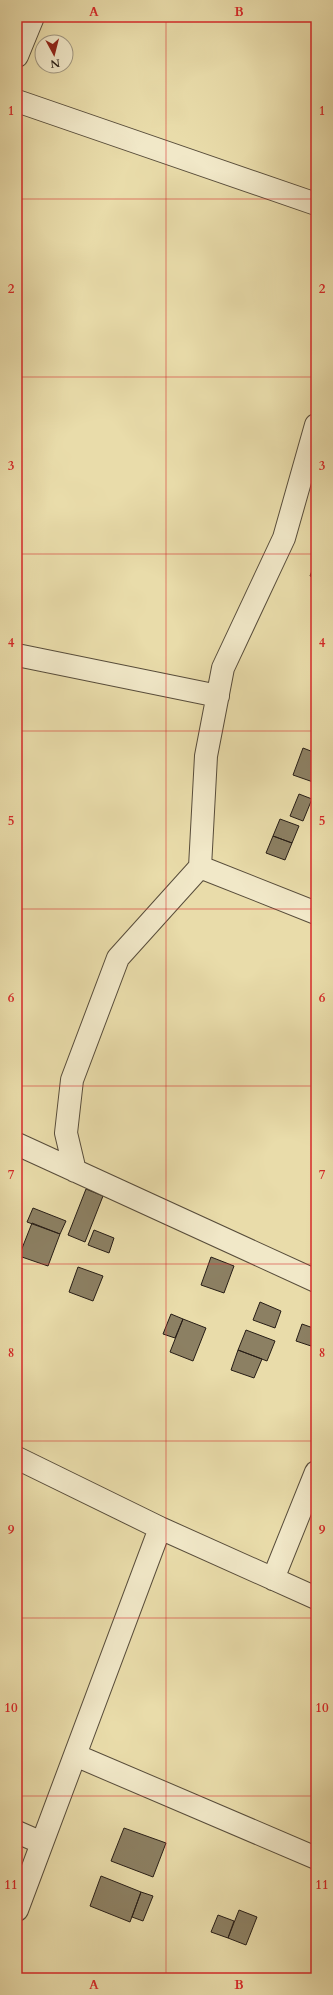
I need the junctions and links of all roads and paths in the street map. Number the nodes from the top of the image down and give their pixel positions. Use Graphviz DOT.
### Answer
graph roads {
  1 [pos="33,17"];
  2 [pos="17,56"];
  3 [pos="17,101"];
  4 [pos="316,204"];
  5 [pos="316,425"];
  6 [pos="17,655"];
  7 [pos="218,696"];
  8 [pos="200,867"];
  9 [pos="316,913"];
  10 [pos="17,1144"];
  11 [pos="75,1171"];
  12 [pos="316,1281"];
  13 [pos="17,1458"];
  14 [pos="316,1472"];
  15 [pos="160,1528"];
  16 [pos="273,1579"];
  17 [pos="316,1598"];
  18 [pos="75,1755"];
  19 [pos="17,1832"];
  20 [pos="42,1843"];
  21 [pos="316,1858"];
  22 [pos="17,1910"];
  1 -- 2 [label="street"];
  3 -- 4 [label="street"];
  5 -- 7 [label="street"];
  6 -- 7 [label="street"];
  7 -- 8 [label="street"];
  8 -- 9 [label="street"];
  8 -- 11 [label="street"];
  10 -- 11 [label="street"];
  11 -- 12 [label="street"];
  13 -- 15 [label="street"];
  14 -- 16 [label="street"];
  15 -- 16 [label="street"];
  15 -- 18 [label="street"];
  16 -- 17 [label="street"];
  18 -- 20 [label="street"];
  18 -- 21 [label="street"];
  19 -- 20 [label="street"];
  20 -- 22 [label="street"];
}
